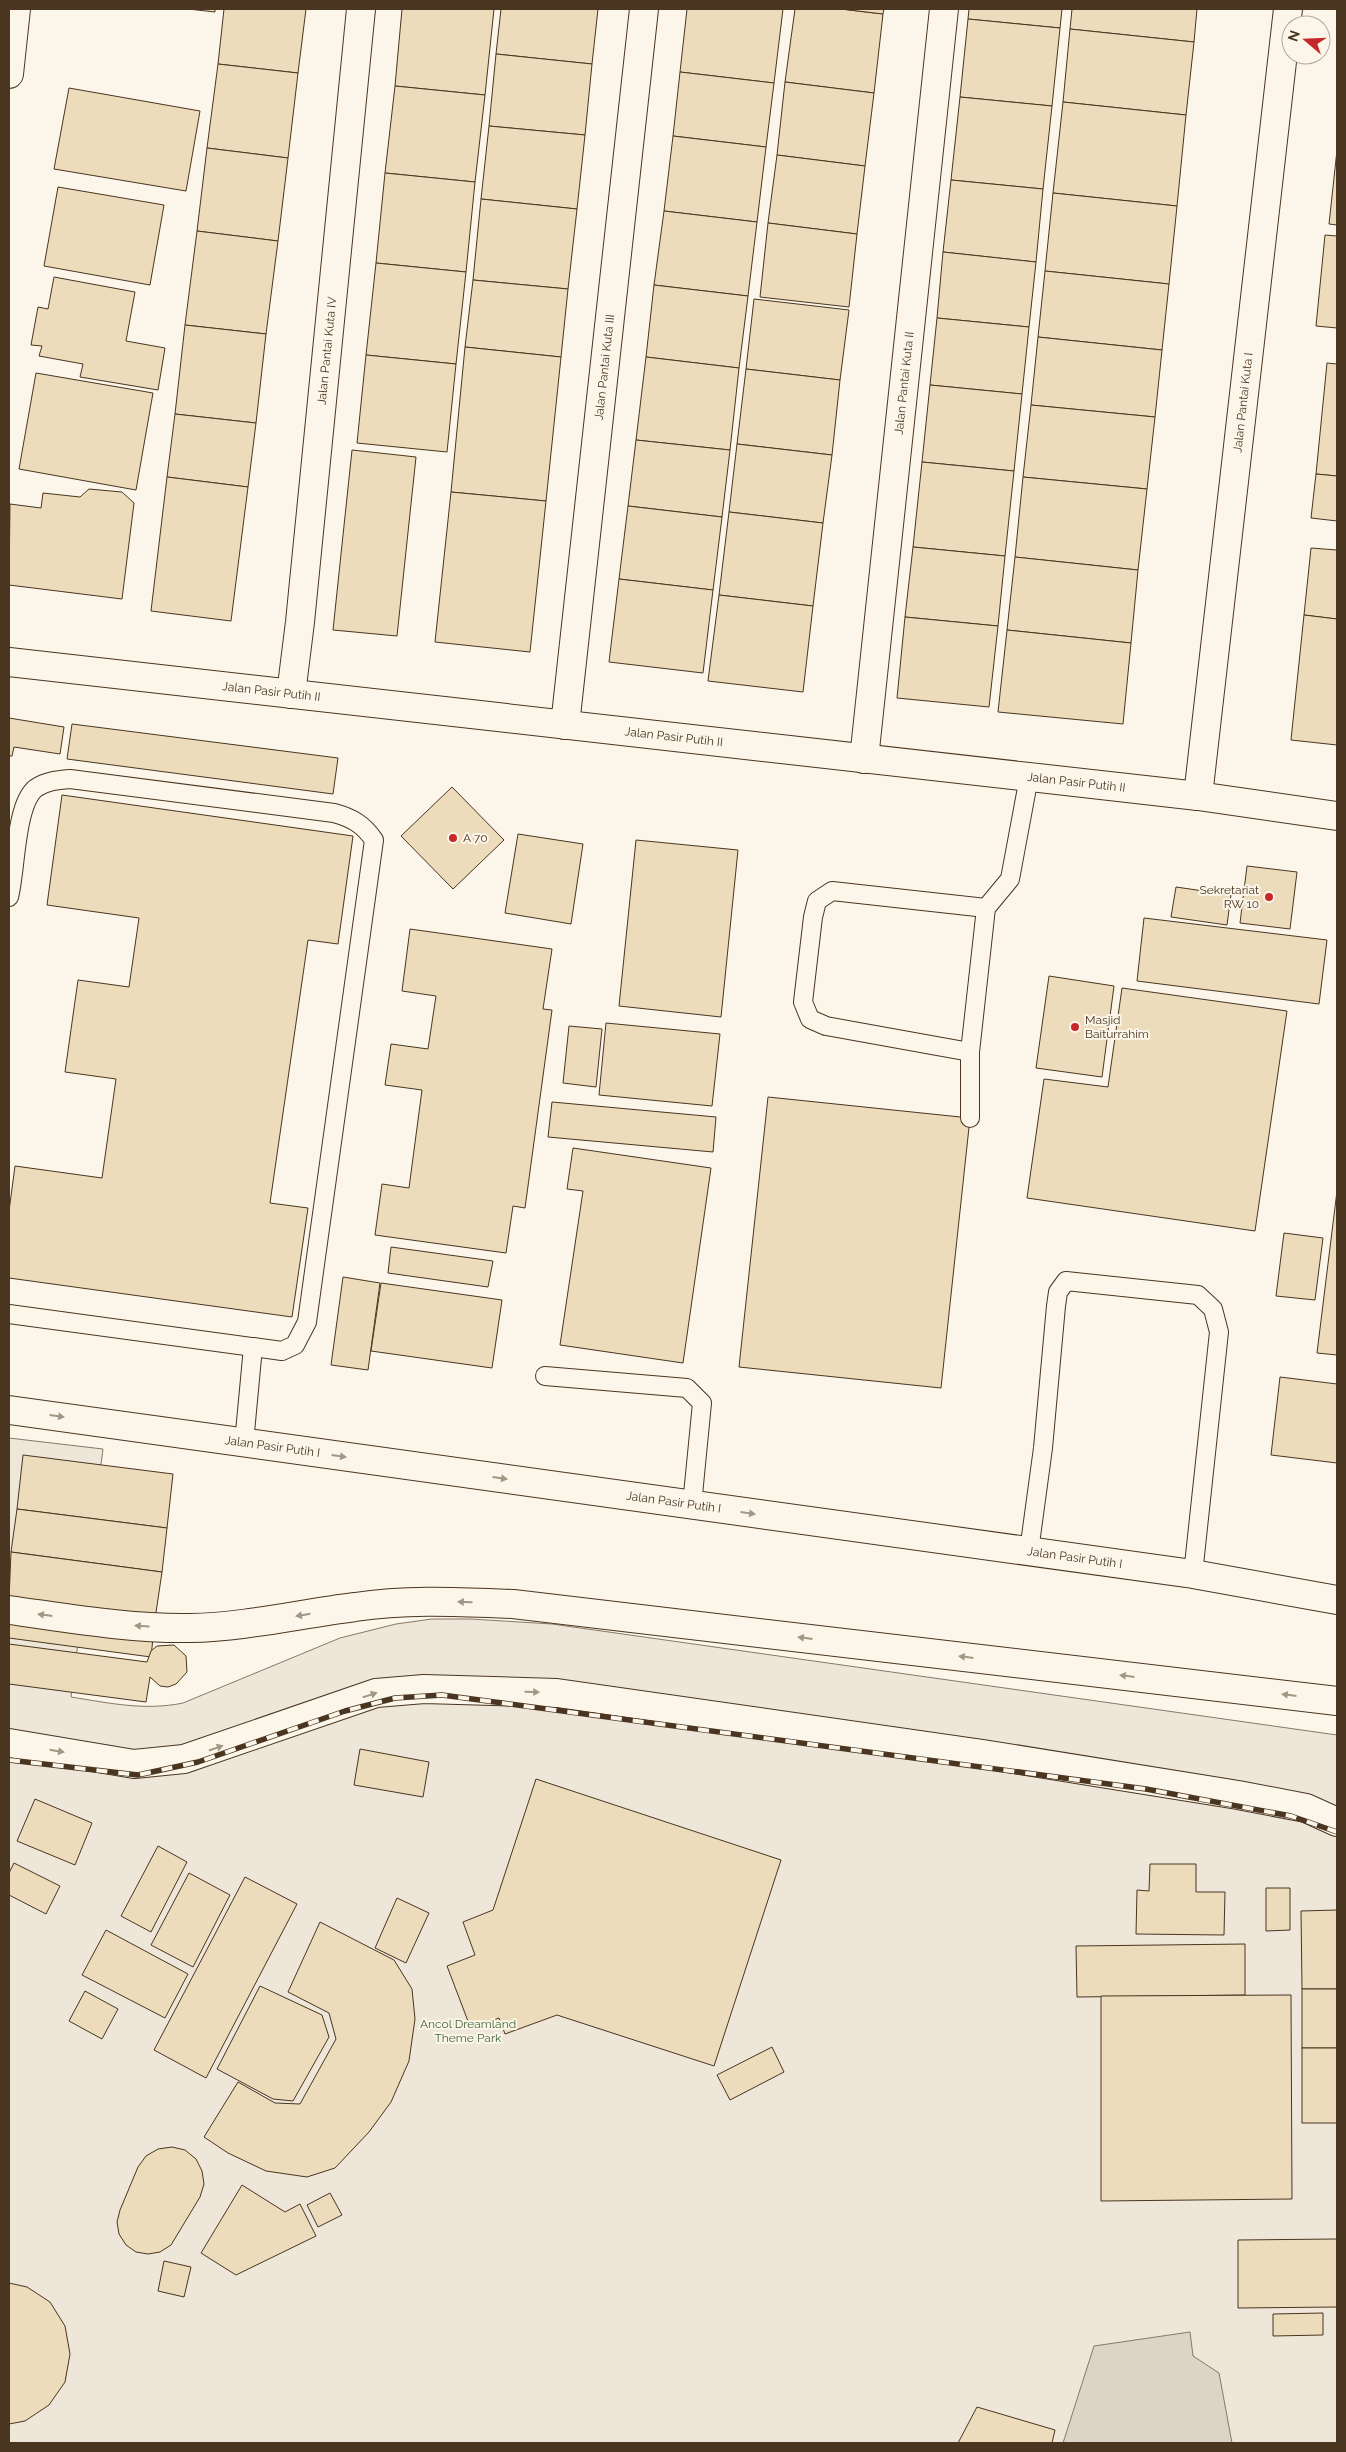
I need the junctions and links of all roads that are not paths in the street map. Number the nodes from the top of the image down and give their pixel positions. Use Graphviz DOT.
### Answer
graph roads {
  1 [pos="16,9"];
  2 [pos="361,9"];
  3 [pos="644,9"];
  4 [pos="944,9"];
  5 [pos="1288,9"];
  6 [pos="9,74"];
  7 [pos="9,662"];
  8 [pos="291,694"];
  9 [pos="565,725"];
  10 [pos="864,759"];
  11 [pos="1029,777"];
  12 [pos="1198,796"];
  13 [pos="1337,816"];
  14 [pos="9,897"];
  15 [pos="986,908"];
  16 [pos="970,1052"];
  17 [pos="970,1118"];
  18 [pos="9,1314"];
  19 [pos="253,1347"];
  20 [pos="545,1376"];
  21 [pos="9,1410"];
  22 [pos="244,1443"];
  23 [pos="692,1505"];
  24 [pos="1029,1551"];
  25 [pos="1193,1574"];
  26 [pos="1337,1600"];
  27 [pos="9,1610"];
  28 [pos="1337,1701"];
  29 [pos="9,1743"];
  30 [pos="1337,1822"];
  1 -- 6 [label="street"];
  2 -- 8 [label="street, Jalan Pantai Kuta IV"];
  3 -- 9 [label="street, Jalan Pantai Kuta III"];
  4 -- 10 [label="street, Jalan Pantai Kuta II"];
  5 -- 12 [label="street, Jalan Pantai Kuta I"];
  7 -- 8 [label="street, Jalan Pasir Putih II"];
  8 -- 9 [label="street, Jalan Pasir Putih II"];
  9 -- 10 [label="street, Jalan Pasir Putih II"];
  10 -- 11 [label="street, Jalan Pasir Putih II"];
  11 -- 12 [label="street, Jalan Pasir Putih II"];
  11 -- 15 [label="lane"];
  12 -- 13 [label="street, Jalan Pasir Putih II"];
  14 -- 19 [label="lane"];
  15 -- 16 [label="lane"];
  15 -- 16 [label="lane"];
  16 -- 17 [label="lane"];
  18 -- 19 [label="lane"];
  19 -- 22 [label="lane"];
  20 -- 23 [label="lane"];
  21 -- 22 [label="street, Jalan Pasir Putih I, one-way"];
  22 -- 23 [label="street, Jalan Pasir Putih I, one-way"];
  23 -- 24 [label="street, Jalan Pasir Putih I, one-way"];
  24 -- 25 [label="street, Jalan Pasir Putih I"];
  24 -- 25 [label="lane"];
  25 -- 26 [label="street, Jalan Pasir Putih I"];
  28 -- 27 [label="street, one-way"];
  29 -- 30 [label="street, one-way"];
}
